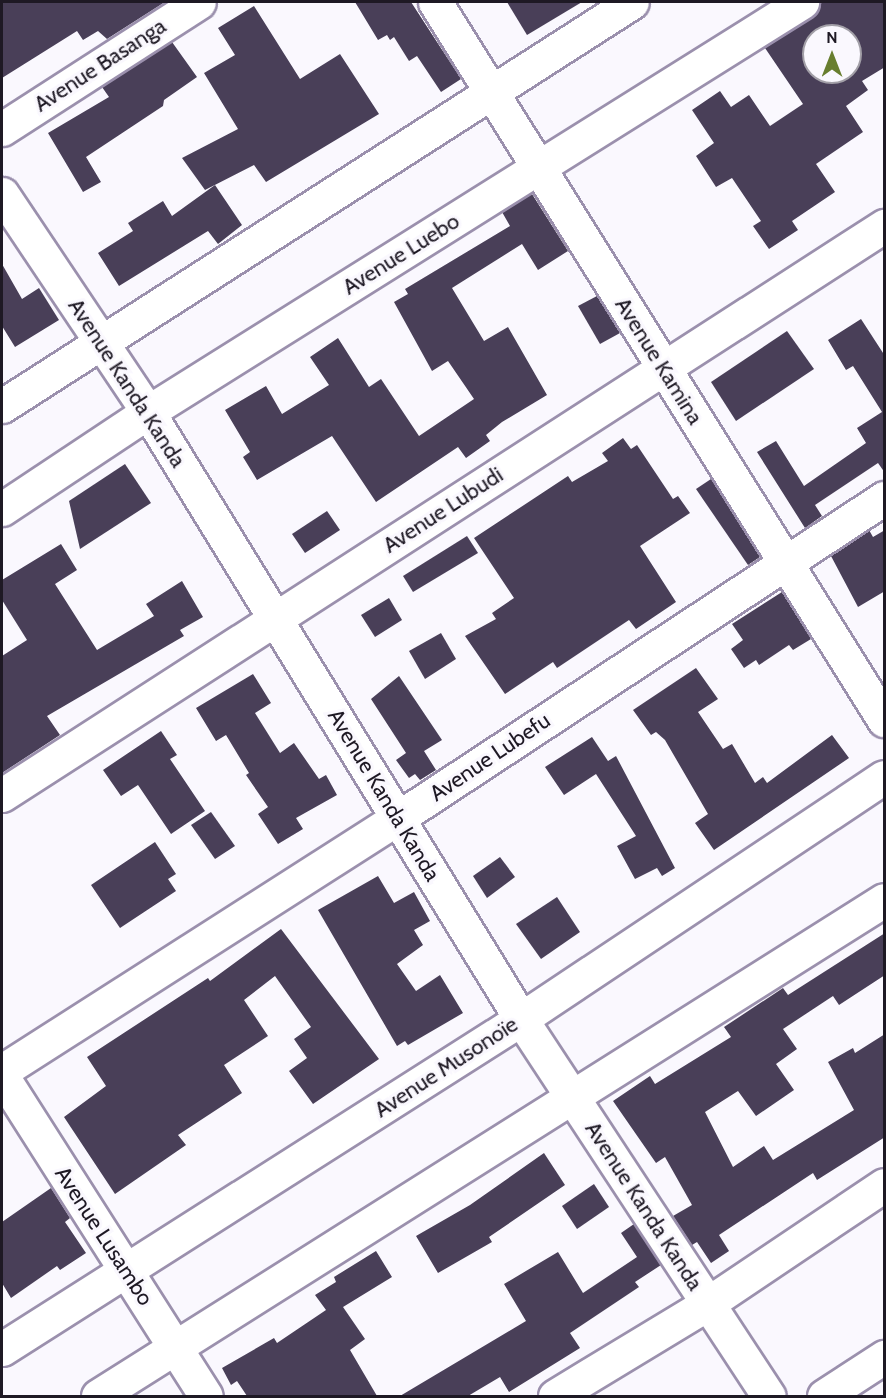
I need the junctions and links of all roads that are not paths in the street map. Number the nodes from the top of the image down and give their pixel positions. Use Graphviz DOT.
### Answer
graph roads {
  1 [pos="199,2"];
  2 [pos="435,2"];
  3 [pos="632,2"];
  4 [pos="802,2"];
  5 [pos="492,89"];
  6 [pos="2,129"];
  7 [pos="538,167"];
  8 [pos="2,194"];
  9 [pos="885,226"];
  10 [pos="102,342"];
  11 [pos="663,368"];
  12 [pos="2,406"];
  13 [pos="148,412"];
  14 [pos="885,498"];
  15 [pos="2,509"];
  16 [pos="784,561"];
  17 [pos="276,618"];
  18 [pos="885,720"];
  19 [pos="885,777"];
  20 [pos="2,795"];
  21 [pos="398,818"];
  22 [pos="885,900"];
  23 [pos="521,1019"];
  24 [pos="2,1071"];
  25 [pos="2,1076"];
  26 [pos="574,1096"];
  27 [pos="885,1185"];
  28 [pos="127,1270"];
  29 [pos="707,1304"];
  30 [pos="174,1345"];
  31 [pos="2,1349"];
  32 [pos="885,1357"];
  33 [pos="98,1396"];
  34 [pos="206,1396"];
  35 [pos="555,1396"];
  36 [pos="769,1396"];
  37 [pos="824,1396"];
  1 -- 6 [label="main road, Avenue Basanga"];
  2 -- 5 [label="main road, Avenue Kamina"];
  3 -- 5 [label="main road"];
  4 -- 7 [label="main road, Avenue Luebo"];
  5 -- 7 [label="main road, Avenue Kamina"];
  5 -- 10 [label="main road"];
  7 -- 11 [label="main road, Avenue Kamina"];
  7 -- 13 [label="main road, Avenue Luebo"];
  8 -- 10 [label="main road, Avenue Kanda Kanda"];
  9 -- 11 [label="main road, Avenue Lubudi"];
  10 -- 12 [label="main road"];
  10 -- 13 [label="main road, Avenue Kanda Kanda"];
  11 -- 16 [label="main road, Avenue Kamina"];
  11 -- 17 [label="main road, Avenue Lubudi"];
  13 -- 15 [label="main road, Avenue Luebo"];
  13 -- 17 [label="main road, Avenue Kanda Kanda"];
  14 -- 16 [label="main road, Avenue Lubefu"];
  16 -- 18 [label="main road, Avenue Kamina"];
  16 -- 21 [label="main road, Avenue Lubefu"];
  17 -- 20 [label="main road, Avenue Lubudi"];
  17 -- 21 [label="main road, Avenue Kanda Kanda"];
  19 -- 23 [label="main road, Avenue Musonoïe"];
  21 -- 23 [label="main road, Avenue Kanda Kanda"];
  21 -- 24 [label="main road, Avenue Lubefu"];
  22 -- 26 [label="main road"];
  23 -- 26 [label="main road, Avenue Kanda Kanda"];
  23 -- 28 [label="main road, Avenue Musonoïe"];
  25 -- 28 [label="main road, Avenue Lusambo"];
  26 -- 29 [label="main road, Avenue Kanda Kanda"];
  26 -- 30 [label="main road"];
  27 -- 29 [label="main road"];
  28 -- 30 [label="main road, Avenue Lusambo"];
  28 -- 31 [label="main road, Avenue Musonoïe"];
  29 -- 35 [label="main road"];
  29 -- 36 [label="main road, Avenue Kanda Kanda"];
  30 -- 33 [label="main road"];
  30 -- 34 [label="main road, Avenue Lusambo"];
  32 -- 37 [label="main road"];
}
